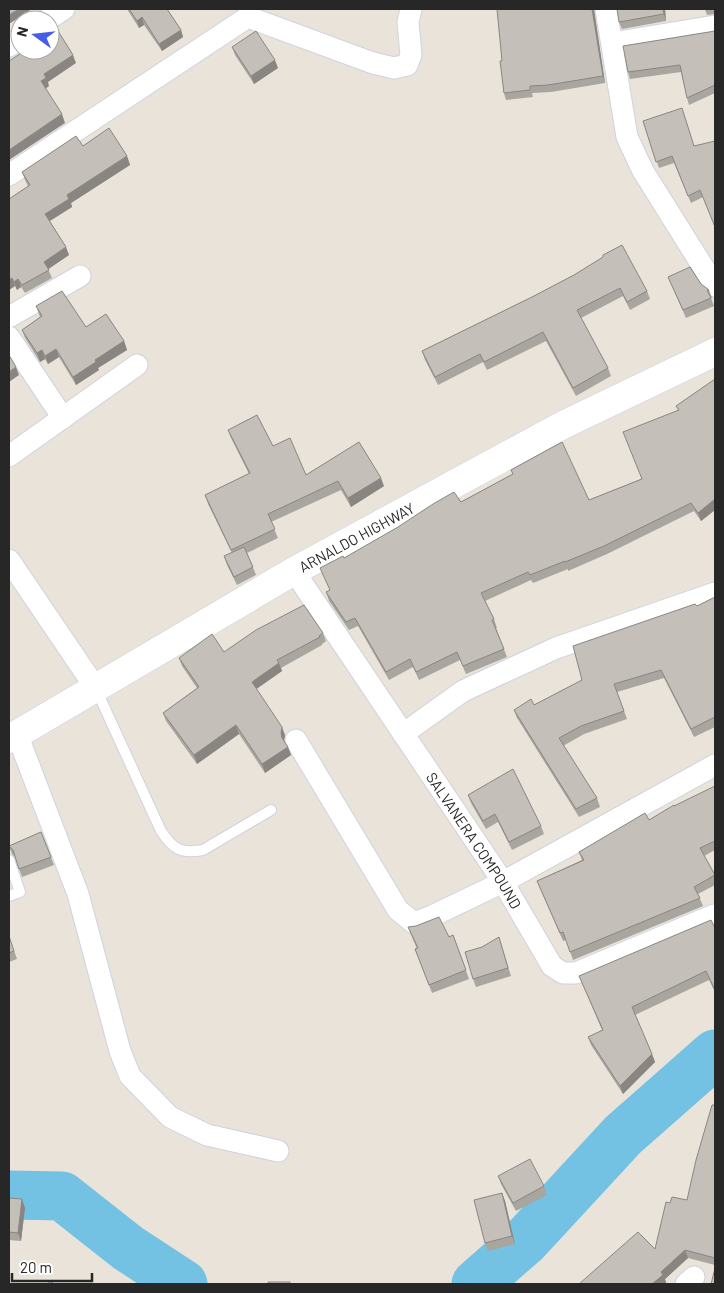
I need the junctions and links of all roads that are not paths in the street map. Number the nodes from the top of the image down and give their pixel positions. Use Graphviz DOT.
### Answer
graph roads {
  1 [pos="411,9"];
  2 [pos="606,9"];
  3 [pos="715,26"];
  4 [pos="612,43"];
  5 [pos="9,174"];
  6 [pos="80,276"];
  7 [pos="715,286"];
  8 [pos="9,317"];
  9 [pos="9,337"];
  10 [pos="715,352"];
  11 [pos="137,365"];
  12 [pos="64,418"];
  13 [pos="9,456"];
  14 [pos="9,560"];
  15 [pos="294,571"];
  16 [pos="715,593"];
  17 [pos="95,687"];
  18 [pos="404,734"];
  19 [pos="13,736"];
  20 [pos="296,740"];
  21 [pos="715,765"];
  22 [pos="271,810"];
  23 [pos="9,860"];
  24 [pos="503,882"];
  25 [pos="9,896"];
  26 [pos="714,915"];
  27 [pos="278,1151"];
  28 [pos="686,1284"];
  29 [pos="692,1284"];
  1 -- 5 [label="street"];
  2 -- 4 [label="street"];
  3 -- 4 [label="street"];
  4 -- 7 [label="street"];
  6 -- 8 [label="street"];
  9 -- 12 [label="street"];
  10 -- 15 [label="main road, ARNALDO HIGHWAY"];
  11 -- 12 [label="street"];
  12 -- 13 [label="street"];
  14 -- 17 [label="street"];
  15 -- 17 [label="main road, ARNALDO HIGHWAY"];
  15 -- 18 [label="street, SALVANERA COMPOUND"];
  16 -- 18 [label="street"];
  17 -- 19 [label="main road, ARNALDO HIGHWAY"];
  17 -- 22 [label="lane"];
  18 -- 24 [label="street, SALVANERA COMPOUND"];
  19 -- 27 [label="street"];
  20 -- 24 [label="street"];
  21 -- 24 [label="street"];
  23 -- 25 [label="lane"];
  24 -- 26 [label="street, SALVANERA COMPOUND"];
  28 -- 29 [label="street"];
}
